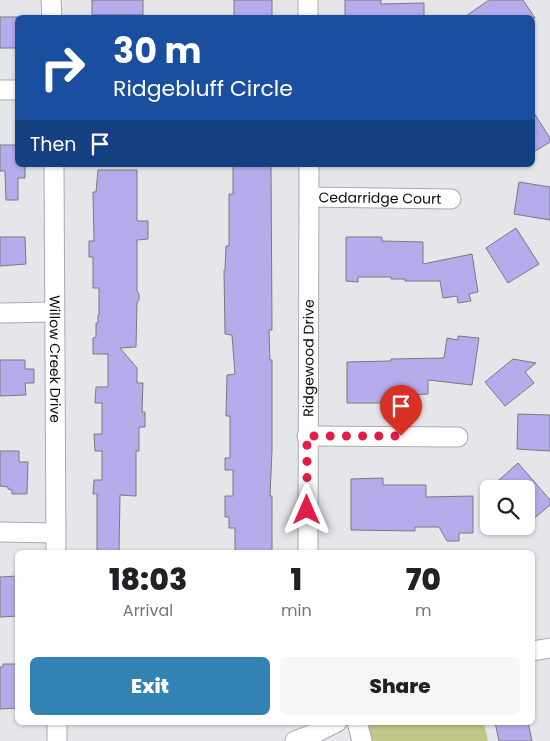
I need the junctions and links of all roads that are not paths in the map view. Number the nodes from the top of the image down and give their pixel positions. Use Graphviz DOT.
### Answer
graph roads {
  1 [pos="51,0"];
  2 [pos="308,0"];
  3 [pos="52,15"];
  4 [pos="308,15"];
  5 [pos="0,90"];
  6 [pos="15,90"];
  7 [pos="54,167"];
  8 [pos="309,167"];
  9 [pos="309,197"];
  10 [pos="451,199"];
  11 [pos="54,312"];
  12 [pos="0,313"];
  13 [pos="307,436"];
  14 [pos="458,437"];
  15 [pos="0,532"];
  16 [pos="56,533"];
  17 [pos="56,550"];
  18 [pos="308,550"];
  19 [pos="550,648"];
  20 [pos="535,650"];
  21 [pos="57,725"];
  22 [pos="331,725"];
  23 [pos="358,725"];
  24 [pos="57,741"];
  25 [pos="295,741"];
  26 [pos="362,741"];
  1 -- 3 [label="street"];
  2 -- 4 [label="street"];
  5 -- 6 [label="street"];
  7 -- 11 [label="street, Willow Creek Drive"];
  8 -- 9 [label="street, Ridgewood Drive"];
  9 -- 10 [label="street, Cedarridge Court"];
  9 -- 13 [label="street, Ridgewood Drive"];
  11 -- 12 [label="street"];
  11 -- 16 [label="street, Willow Creek Drive"];
  13 -- 14 [label="street"];
  13 -- 18 [label="street, Ridgewood Drive"];
  15 -- 16 [label="street"];
  16 -- 17 [label="street, Willow Creek Drive"];
  19 -- 20 [label="street"];
  21 -- 24 [label="street"];
  22 -- 25 [label="street"];
  23 -- 26 [label="street"];
}
